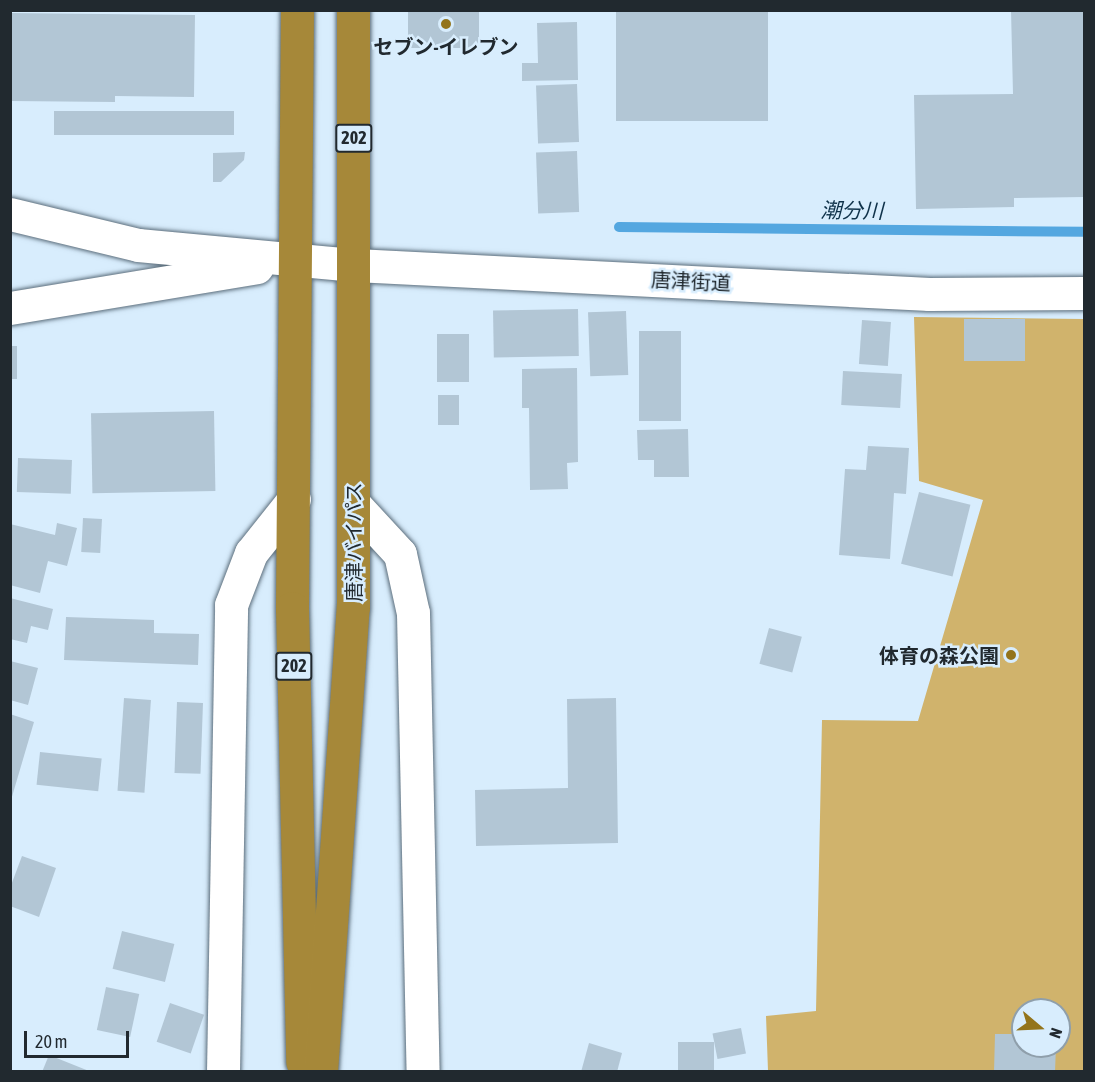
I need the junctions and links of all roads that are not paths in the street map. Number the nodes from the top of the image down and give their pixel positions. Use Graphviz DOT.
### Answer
graph roads {
  1 [pos="297,10"];
  2 [pos="353,10"];
  3 [pos="10,214"];
  4 [pos="297,260"];
  5 [pos="355,265"];
  6 [pos="1081,296"];
  7 [pos="10,308"];
  8 [pos="294,498"];
  9 [pos="353,503"];
  10 [pos="223,1071"];
  11 [pos="303,1071"];
  12 [pos="321,1071"];
  13 [pos="423,1071"];
  1 -- 4 [label="highway, 202"];
  2 -- 5 [label="highway, 唐津バイパス / 202"];
  3 -- 4 [label="street"];
  4 -- 5 [label="street, 唐津街道"];
  4 -- 7 [label="street"];
  4 -- 8 [label="highway, 202"];
  5 -- 6 [label="street, 唐津街道"];
  5 -- 9 [label="highway, 唐津バイパス / 202"];
  8 -- 10 [label="street"];
  8 -- 11 [label="highway, 202"];
  9 -- 12 [label="highway, 唐津バイパス / 202"];
  9 -- 13 [label="street"];
}
